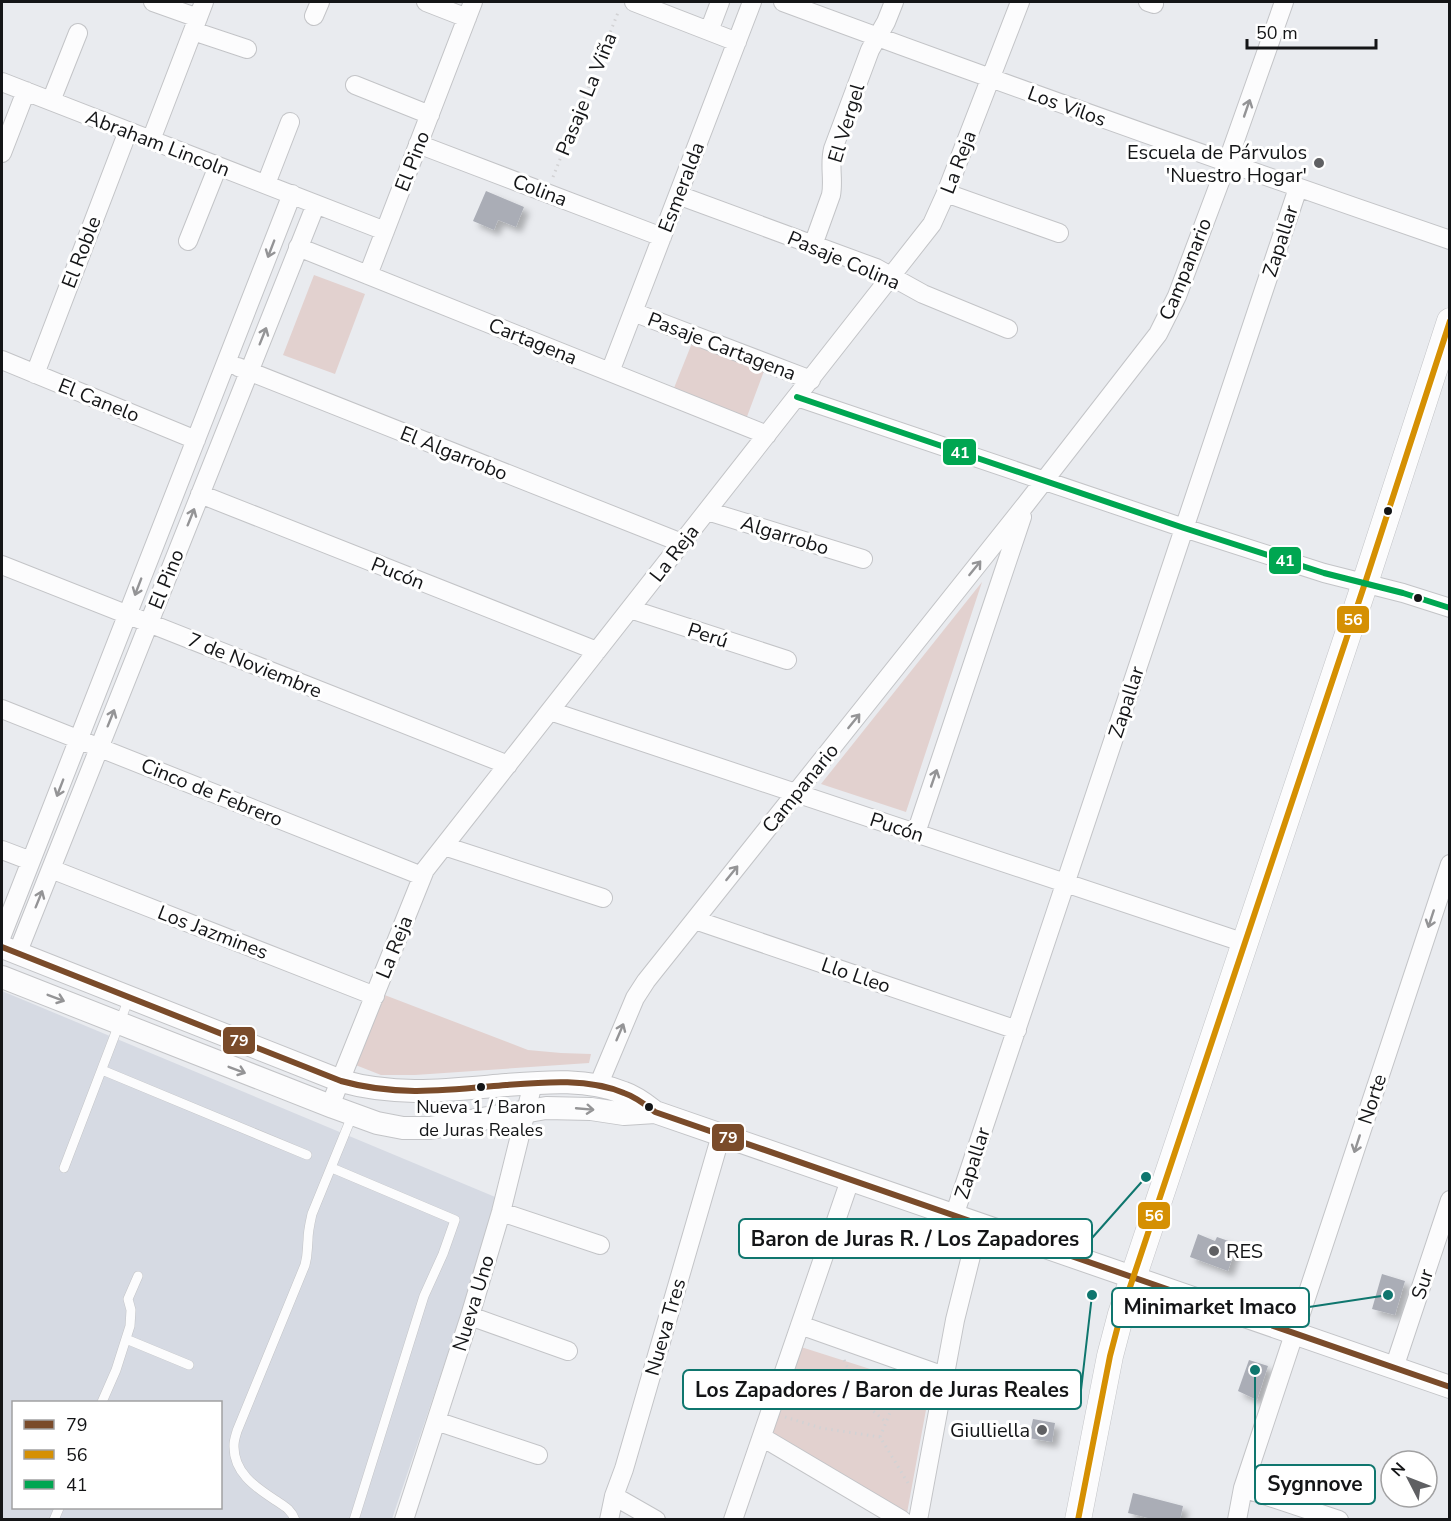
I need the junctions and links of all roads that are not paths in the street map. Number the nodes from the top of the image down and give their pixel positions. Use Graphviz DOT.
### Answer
graph roads {
  1 [pos="153,2"];
  2 [pos="426,2"];
  3 [pos="720,2"];
  4 [pos="752,2"];
  5 [pos="783,2"];
  6 [pos="894,2"];
  7 [pos="1020,2"];
  8 [pos="1284,2"];
  9 [pos="627,6"];
  10 [pos="825,9"];
  11 [pos="470,10"];
  12 [pos="199,17"];
  13 [pos="709,31"];
  14 [pos="78,33"];
  15 [pos="878,37"];
  16 [pos="737,42"];
  17 [pos="247,49"];
  18 [pos="991,79"];
  19 [pos="2,82"];
  20 [pos="355,85"];
  21 [pos="26,91"];
  22 [pos="51,101"];
  23 [pos="430,115"];
  24 [pos="290,122"];
  25 [pos="128,131"];
  26 [pos="151,140"];
  27 [pos="418,144"];
  28 [pos="2,153"];
  29 [pos="1227,163"];
  30 [pos="218,166"];
  31 [pos="266,184"];
  32 [pos="1298,188"];
  33 [pos="946,193"];
  34 [pos="292,194"];
  35 [pos="678,195"];
  36 [pos="316,204"];
  37 [pos="385,231"];
  38 [pos="1059,234"];
  39 [pos="662,237"];
  40 [pos="1449,240"];
  41 [pos="188,241"];
  42 [pos="813,245"];
  43 [pos="298,247"];
  44 [pos="368,275"];
  45 [pos="891,277"];
  46 [pos="633,312"];
  47 [pos="1449,321"];
  48 [pos="1008,330"];
  49 [pos="2,360"];
  50 [pos="226,362"];
  51 [pos="249,371"];
  52 [pos="610,372"];
  53 [pos="35,374"];
  54 [pos="811,380"];
  55 [pos="797,397"];
  56 [pos="767,435"];
  57 [pos="196,440"];
  58 [pos="1044,480"];
  59 [pos="200,494"];
  60 [pos="1026,504"];
  61 [pos="707,511"];
  62 [pos="1184,528"];
  63 [pos="682,543"];
  64 [pos="863,559"];
  65 [pos="2,565"];
  66 [pos="1365,583"];
  67 [pos="1449,608"];
  68 [pos="630,609"];
  69 [pos="128,615"];
  70 [pos="149,623"];
  71 [pos="597,651"];
  72 [pos="787,660"];
  73 [pos="2,709"];
  74 [pos="550,711"];
  75 [pos="79,739"];
  76 [pos="99,748"];
  77 [pos="508,765"];
  78 [pos="796,793"];
  79 [pos="916,833"];
  80 [pos="444,846"];
  81 [pos="2,850"];
  82 [pos="31,861"];
  83 [pos="1449,864"];
  84 [pos="51,869"];
  85 [pos="422,876"];
  86 [pos="1066,883"];
  87 [pos="603,898"];
  88 [pos="695,920"];
  89 [pos="2,935"];
  90 [pos="1245,943"];
  91 [pos="9,950"];
  92 [pos="2,977"];
  93 [pos="375,996"];
  94 [pos="129,998"];
  95 [pos="120,1023"];
  96 [pos="1017,1030"];
  97 [pos="102,1070"];
  98 [pos="341,1081"];
  99 [pos="533,1083"];
  100 [pos="598,1086"];
  101 [pos="330,1106"];
  102 [pos="526,1110"];
  103 [pos="656,1112"];
  104 [pos="353,1115"];
  105 [pos="721,1135"];
  106 [pos="307,1155"];
  107 [pos="64,1168"];
  108 [pos="332,1168"];
  109 [pos="850,1180"];
  110 [pos="1449,1200"];
  111 [pos="501,1212"];
  112 [pos="954,1216"];
  113 [pos="979,1224"];
  114 [pos="600,1245"];
  115 [pos="138,1276"];
  116 [pos="1133,1278"];
  117 [pos="470,1316"];
  118 [pos="800,1325"];
  119 [pos="1295,1334"];
  120 [pos="126,1339"];
  121 [pos="568,1351"];
  122 [pos="189,1365"];
  123 [pos="1394,1368"];
  124 [pos="944,1376"];
  125 [pos="1449,1387"];
  126 [pos="102,1401"];
  127 [pos="436,1421"];
  128 [pos="762,1437"];
  129 [pos="538,1455"];
  130 [pos="1244,1488"];
  131 [pos="614,1496"];
  132 [pos="920,1512"];
  133 [pos="295,1520"];
  134 [pos="354,1520"];
  135 [pos="404,1520"];
  136 [pos="609,1520"];
  137 [pos="656,1520"];
  138 [pos="733,1520"];
  139 [pos="902,1520"];
  140 [pos="1078,1520"];
  141 [pos="1237,1520"];
  142 [pos="1339,1520"];
  1 -- 12 [label="street"];
  2 -- 11 [label="street"];
  3 -- 13 [label="street"];
  4 -- 16 [label="street, Esmeralda"];
  5 -- 10 [label="street, Los Vilos"];
  6 -- 15 [label="street, El Vergel"];
  7 -- 18 [label="street, La Reja"];
  29 -- 8 [label="street, Campanario, one-way"];
  9 -- 13 [label="street"];
  10 -- 15 [label="street, Los Vilos"];
  11 -- 23 [label="street, El Pino"];
  12 -- 17 [label="street"];
  12 -- 26 [label="street"];
  13 -- 16 [label="street"];
  14 -- 22 [label="street"];
  15 -- 18 [label="street, Los Vilos"];
  15 -- 42 [label="street, El Vergel"];
  16 -- 35 [label="street, Esmeralda"];
  18 -- 29 [label="street, Los Vilos"];
  18 -- 33 [label="street, La Reja"];
  19 -- 21 [label="street, Abraham Lincoln"];
  20 -- 23 [label="street, El Pino"];
  21 -- 22 [label="street, Abraham Lincoln"];
  21 -- 28 [label="street"];
  22 -- 25 [label="street, Abraham Lincoln"];
  23 -- 27 [label="street, El Pino"];
  24 -- 31 [label="street"];
  25 -- 26 [label="street, Abraham Lincoln"];
  25 -- 53 [label="street, El Roble"];
  26 -- 30 [label="street, Abraham Lincoln"];
  27 -- 37 [label="street, El Pino"];
  27 -- 39 [label="street, Colina"];
  29 -- 32 [label="street, Los Vilos"];
  29 -- 58 [label="street, Campanario"];
  30 -- 31 [label="street, Abraham Lincoln"];
  30 -- 41 [label="street"];
  31 -- 34 [label="street, Abraham Lincoln"];
  32 -- 40 [label="street, Los Vilos"];
  32 -- 62 [label="street, Zapallar"];
  33 -- 38 [label="street"];
  33 -- 45 [label="street, La Reja"];
  34 -- 36 [label="street, Abraham Lincoln"];
  34 -- 50 [label="street, El Pino, one-way"];
  35 -- 39 [label="street, Esmeralda"];
  35 -- 42 [label="street, Pasaje Colina"];
  36 -- 37 [label="street, Abraham Lincoln"];
  36 -- 43 [label="street, El Pino"];
  37 -- 44 [label="street, El Pino"];
  39 -- 46 [label="street, Esmeralda"];
  42 -- 45 [label="street, Pasaje Colina"];
  43 -- 44 [label="street, Cartagena"];
  51 -- 43 [label="street, El Pino, one-way"];
  44 -- 52 [label="street, Cartagena"];
  45 -- 48 [label="street, Pasaje Colina"];
  45 -- 54 [label="street, La Reja"];
  46 -- 52 [label="street, Esmeralda"];
  46 -- 54 [label="street, Pasaje Cartagena"];
  47 -- 66 [label="main road"];
  49 -- 53 [label="street, El Canelo"];
  50 -- 51 [label="street, El Algarrobo"];
  50 -- 57 [label="street, El Pino"];
  51 -- 59 [label="street, El Pino"];
  51 -- 63 [label="street, El Algarrobo"];
  52 -- 56 [label="street, Cartagena"];
  53 -- 57 [label="street, El Canelo"];
  54 -- 55 [label="street, La Reja"];
  55 -- 56 [label="street, La Reja"];
  55 -- 58 [label="street"];
  56 -- 61 [label="street, La Reja"];
  57 -- 69 [label="street, El Pino, one-way"];
  58 -- 60 [label="street, Campanario"];
  58 -- 62 [label="street"];
  70 -- 59 [label="street, El Pino, one-way"];
  59 -- 71 [label="street, Pucón"];
  78 -- 60 [label="street, Campanario, one-way"];
  79 -- 60 [label="street, Campanario, one-way"];
  61 -- 63 [label="street, La Reja"];
  61 -- 64 [label="street, Algarrobo"];
  62 -- 66 [label="street"];
  62 -- 86 [label="street, Zapallar"];
  63 -- 68 [label="street, La Reja"];
  65 -- 69 [label="street, 7 de Noviembre"];
  66 -- 67 [label="street"];
  66 -- 90 [label="main road"];
  68 -- 71 [label="street, La Reja"];
  68 -- 72 [label="street, Perú"];
  69 -- 70 [label="street, 7 de Noviembre"];
  69 -- 75 [label="street, El Pino"];
  76 -- 70 [label="street, El Pino, one-way"];
  70 -- 77 [label="street, 7 de Noviembre"];
  71 -- 74 [label="street, La Reja"];
  73 -- 75 [label="street, Cinco de Febrero"];
  74 -- 77 [label="street, La Reja"];
  74 -- 78 [label="street, Pucón"];
  75 -- 76 [label="street, Cinco de Febrero"];
  75 -- 82 [label="street, El Pino, one-way"];
  76 -- 84 [label="street, El Pino"];
  76 -- 85 [label="street, Cinco de Febrero"];
  77 -- 80 [label="street, La Reja"];
  78 -- 79 [label="street, Pucón"];
  88 -- 78 [label="street, Campanario, one-way"];
  79 -- 86 [label="street, Pucón"];
  80 -- 85 [label="street, La Reja"];
  80 -- 87 [label="street"];
  81 -- 82 [label="street"];
  82 -- 89 [label="street, El Pino"];
  83 -- 119 [label="street, Norte, one-way"];
  91 -- 84 [label="street, El Pino, one-way"];
  84 -- 93 [label="street, Los Jazmines"];
  85 -- 93 [label="street, La Reja"];
  86 -- 90 [label="street, Pucón"];
  86 -- 96 [label="street, Zapallar"];
  88 -- 96 [label="street, Llo Lleo"];
  100 -- 88 [label="street, Campanario, one-way"];
  90 -- 116 [label="main road"];
  91 -- 94 [label="street"];
  92 -- 95 [label="street, one-way"];
  93 -- 98 [label="street, La Reja"];
  94 -- 95 [label="lane"];
  94 -- 98 [label="street"];
  95 -- 97 [label="lane"];
  95 -- 101 [label="street, one-way"];
  96 -- 112 [label="street, Zapallar"];
  97 -- 106 [label="lane"];
  97 -- 107 [label="lane"];
  98 -- 99 [label="street"];
  98 -- 101 [label="street, La Reja"];
  99 -- 100 [label="street"];
  99 -- 102 [label="street, Nueva Uno"];
  100 -- 103 [label="street"];
  101 -- 104 [label="street"];
  102 -- 103 [label="street, one-way"];
  102 -- 104 [label="street"];
  102 -- 111 [label="street, Nueva Uno"];
  103 -- 105 [label="street"];
  104 -- 108 [label="lane"];
  105 -- 109 [label="street"];
  105 -- 131 [label="street, Nueva Tres"];
  108 -- 133 [label="lane"];
  108 -- 134 [label="lane"];
  109 -- 112 [label="street"];
  109 -- 118 [label="street"];
  110 -- 123 [label="street, Sur"];
  111 -- 114 [label="street"];
  111 -- 117 [label="street, Nueva Uno"];
  112 -- 113 [label="street"];
  113 -- 116 [label="street"];
  113 -- 124 [label="street"];
  115 -- 120 [label="lane"];
  116 -- 119 [label="street"];
  116 -- 140 [label="main road"];
  117 -- 121 [label="street"];
  117 -- 127 [label="street, Nueva Uno"];
  118 -- 124 [label="street"];
  118 -- 128 [label="street"];
  119 -- 123 [label="street"];
  119 -- 130 [label="street, Norte"];
  120 -- 122 [label="lane"];
  120 -- 126 [label="lane"];
  123 -- 125 [label="street"];
  124 -- 132 [label="street"];
  127 -- 129 [label="street"];
  127 -- 135 [label="street, Nueva Uno"];
  128 -- 138 [label="street"];
  128 -- 139 [label="street"];
  130 -- 141 [label="street, Norte"];
  130 -- 142 [label="street"];
  131 -- 136 [label="street, Nueva Tres"];
  131 -- 137 [label="street"];
}
